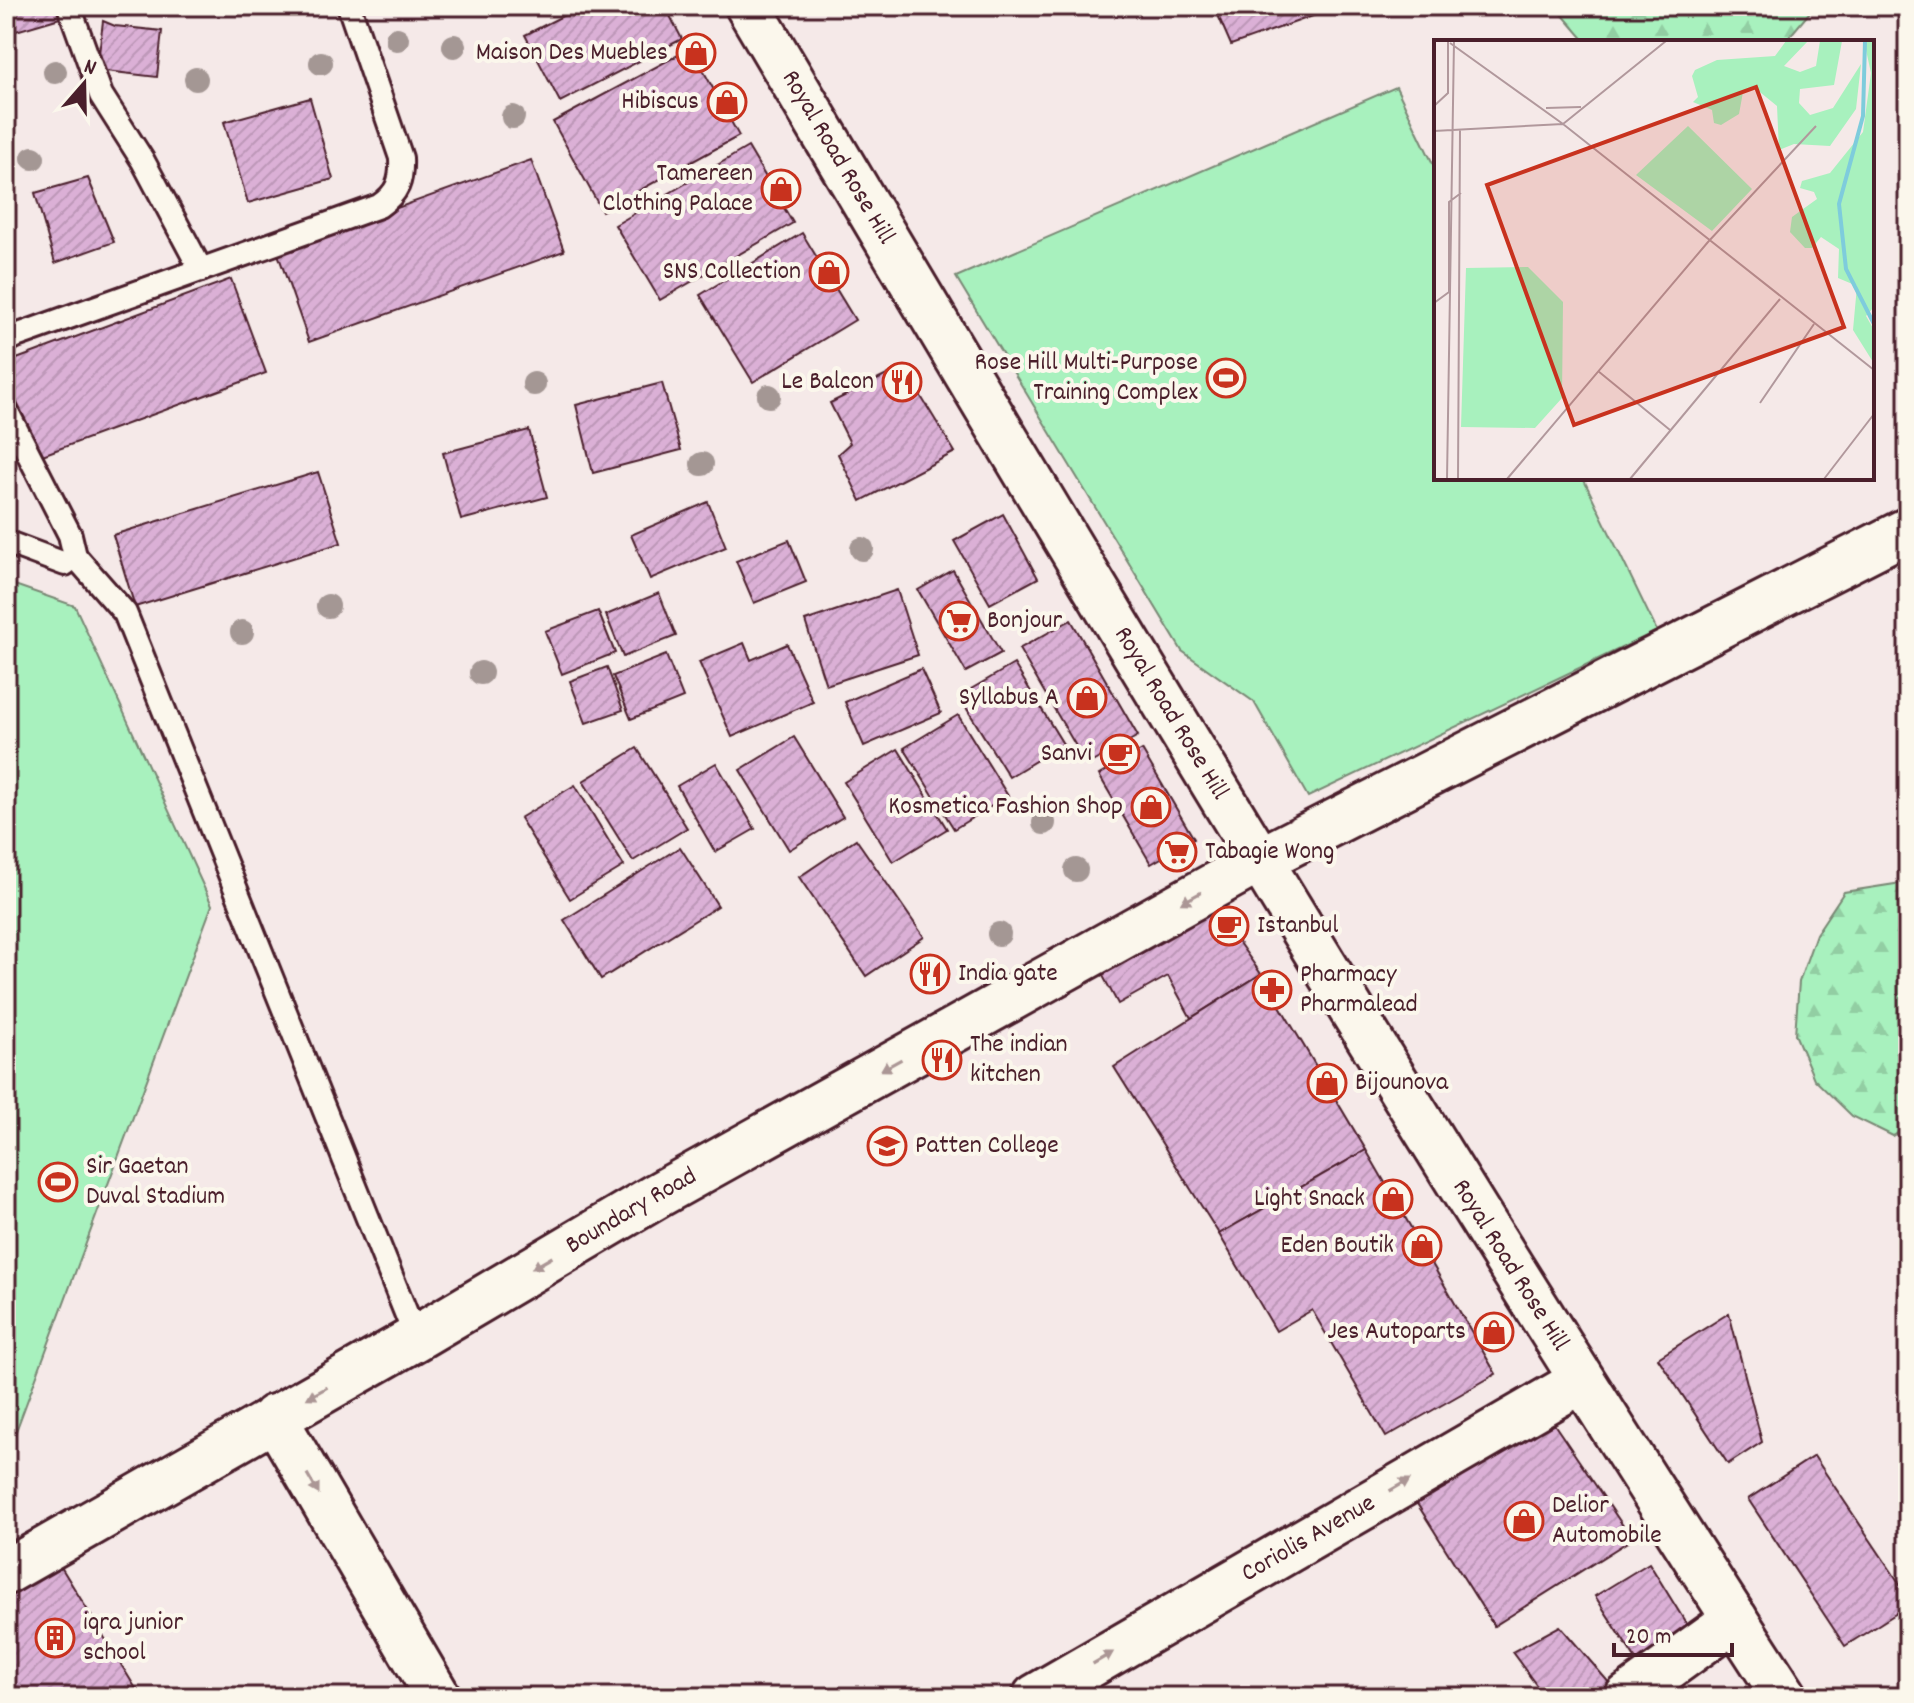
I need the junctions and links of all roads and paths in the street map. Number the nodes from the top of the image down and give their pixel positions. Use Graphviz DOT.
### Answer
graph roads {
  1 [pos="69,6"];
  2 [pos="349,6"];
  3 [pos="748,6"];
  4 [pos="201,270"];
  5 [pos="6,341"];
  6 [pos="6,410"];
  7 [pos="1908,530"];
  8 [pos="6,542"];
  9 [pos="75,556"];
  10 [pos="1260,860"];
  11 [pos="416,1338"];
  12 [pos="1581,1381"];
  13 [pos="274,1417"];
  14 [pos="6,1572"];
  15 [pos="1735,1619"];
  16 [pos="438,1697"];
  17 [pos="1035,1697"];
  18 [pos="1627,1697"];
  19 [pos="1785,1697"];
  1 -- 4 [label="lane"];
  2 -- 4 [label="lane"];
  3 -- 10 [label="main road, Royal Road Rose Hill"];
  4 -- 5 [label="lane"];
  6 -- 9 [label="lane"];
  7 -- 10 [label="main road, Boundary Road"];
  8 -- 9 [label="lane"];
  9 -- 11 [label="lane"];
  10 -- 11 [label="main road, Boundary Road, one-way"];
  10 -- 12 [label="main road, Royal Road Rose Hill"];
  11 -- 13 [label="main road, Boundary Road, one-way"];
  12 -- 15 [label="main road, Royal Road Rose Hill"];
  17 -- 12 [label="main road, Coriolis Avenue, one-way"];
  13 -- 14 [label="main road, Boundary Road"];
  13 -- 16 [label="main road, one-way"];
  15 -- 18 [label="main road"];
  15 -- 19 [label="main road, Royal Road Rose Hill"];
}
